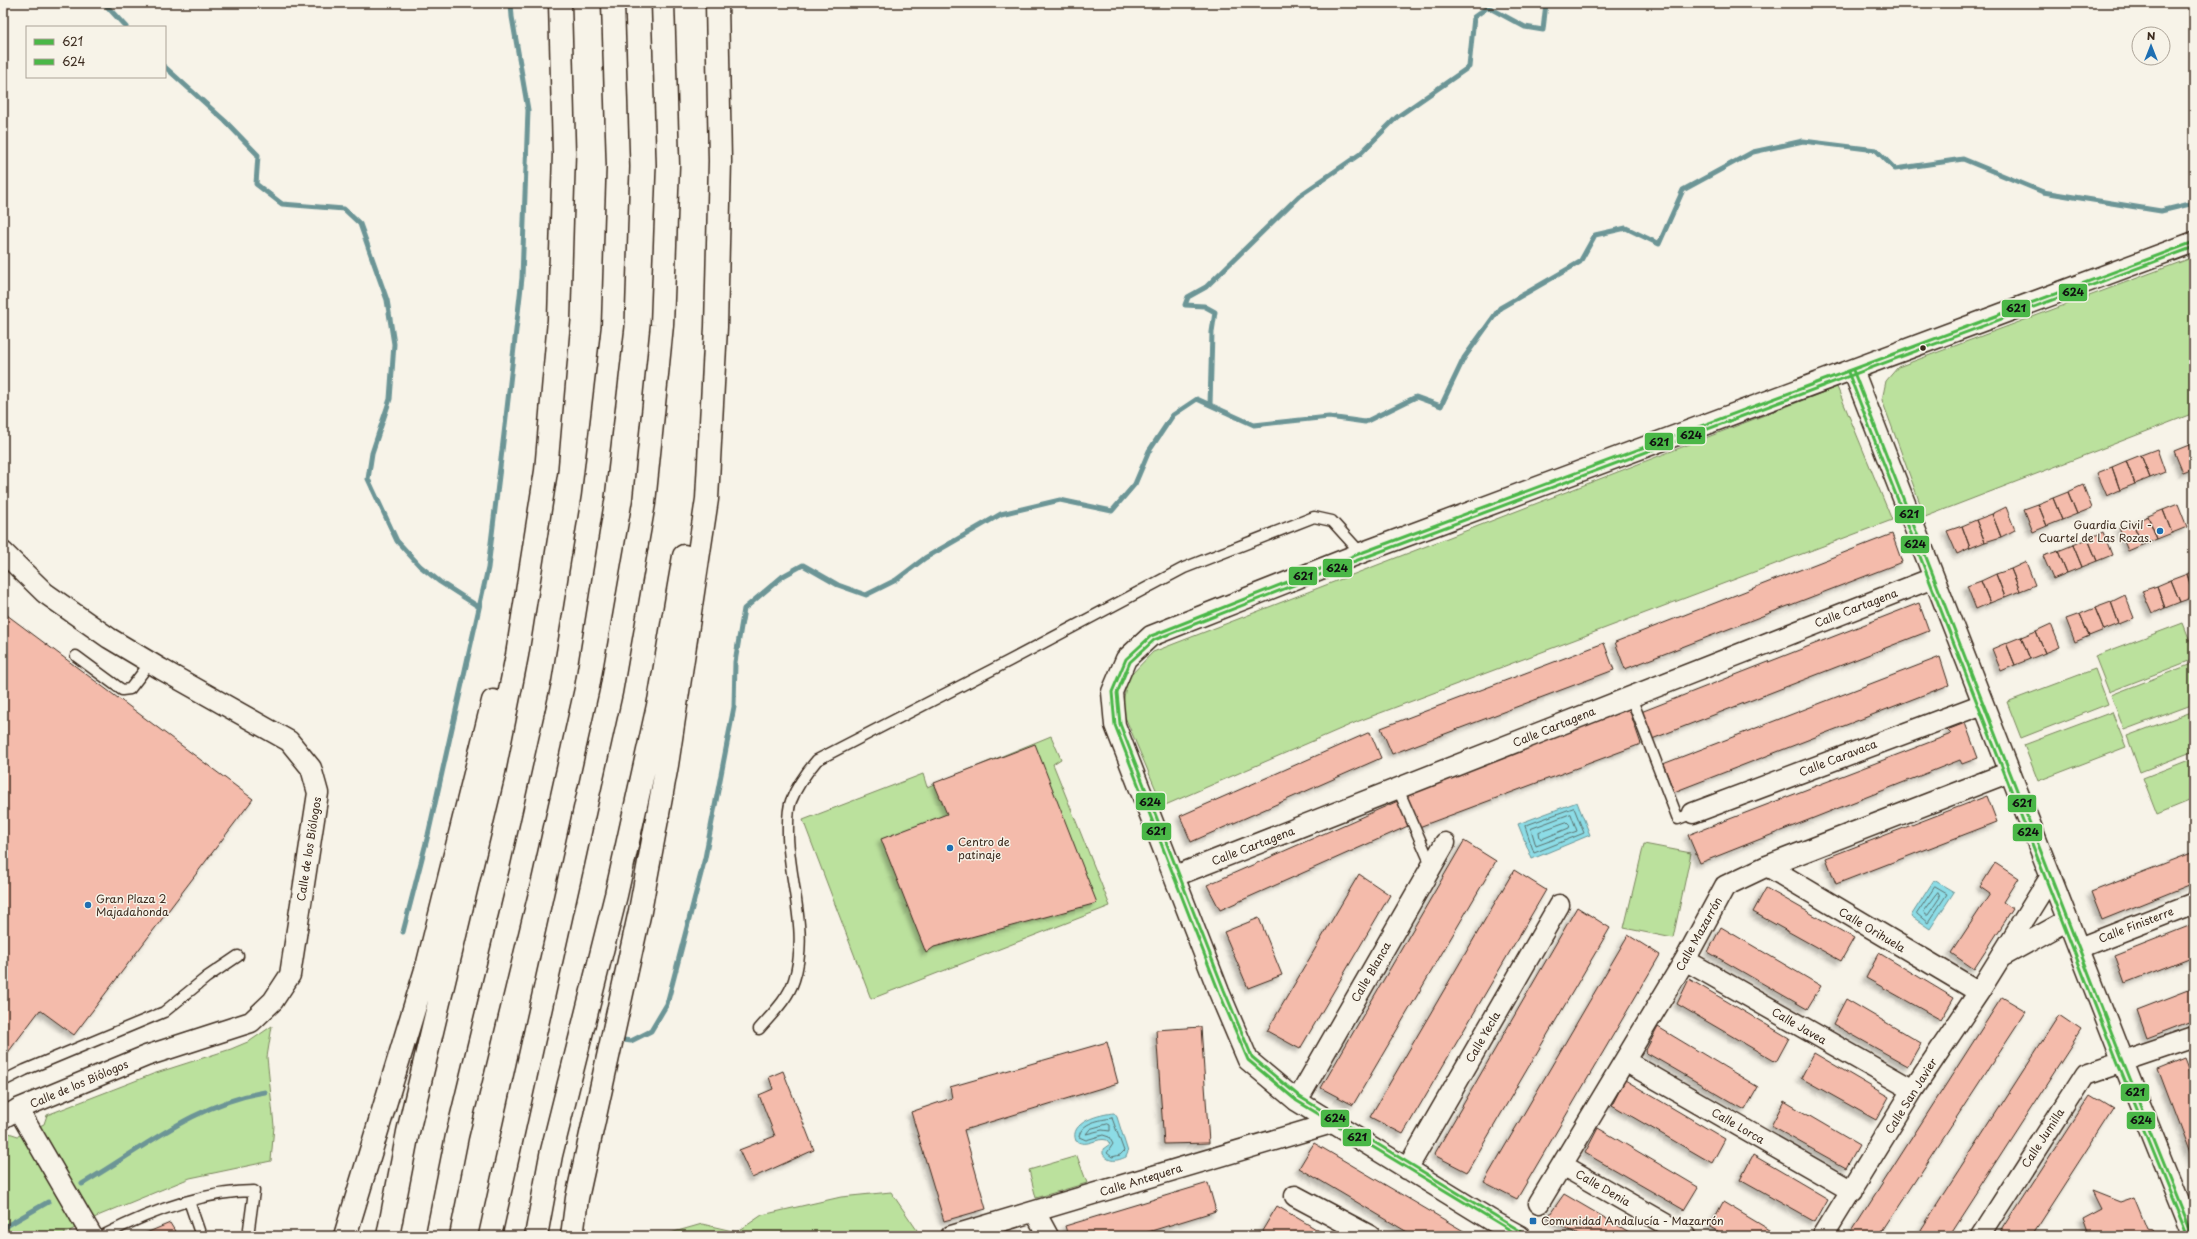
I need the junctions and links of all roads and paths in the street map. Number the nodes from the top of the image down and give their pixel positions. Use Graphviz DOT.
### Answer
graph roads {
  1 [pos="560,3"];
  2 [pos="613,3"];
  3 [pos="663,3"];
  4 [pos="717,3"];
  5 [pos="2194,242"];
  6 [pos="716,327"];
  7 [pos="1853,370"];
  8 [pos="540,508"];
  9 [pos="3,552"];
  10 [pos="1361,553"];
  11 [pos="1933,578"];
  12 [pos="76,656"];
  13 [pos="150,663"];
  14 [pos="1631,697"];
  15 [pos="1983,704"];
  16 [pos="2010,772"];
  17 [pos="1398,789"];
  18 [pos="1693,813"];
  19 [pos="1446,843"];
  20 [pos="1767,866"];
  21 [pos="1432,867"];
  22 [pos="1175,876"];
  23 [pos="2051,876"];
  24 [pos="2194,903"];
  25 [pos="1559,905"];
  26 [pos="2068,920"];
  27 [pos="2079,948"];
  28 [pos="238,956"];
  29 [pos="2001,957"];
  30 [pos="1685,960"];
  31 [pos="1979,992"];
  32 [pos="759,1028"];
  33 [pos="2194,1037"];
  34 [pos="1625,1061"];
  35 [pos="2123,1062"];
  36 [pos="3,1081"];
  37 [pos="1913,1090"];
  38 [pos="1297,1101"];
  39 [pos="11,1114"];
  40 [pos="1332,1123"];
  41 [pos="1562,1165"];
  42 [pos="1407,1169"];
  43 [pos="1852,1191"];
  44 [pos="1295,1196"];
  45 [pos="188,1201"];
  46 [pos="1539,1203"];
  47 [pos="1035,1212"];
  48 [pos="1486,1228"];
  49 [pos="92,1236"];
  50 [pos="102,1236"];
  51 [pos="201,1236"];
  52 [pos="248,1236"];
  53 [pos="345,1236"];
  54 [pos="388,1236"];
  55 [pos="437,1236"];
  56 [pos="490,1236"];
  57 [pos="536,1236"];
  58 [pos="572,1236"];
  59 [pos="950,1236"];
  60 [pos="1048,1236"];
  61 [pos="1370,1236"];
  62 [pos="1520,1236"];
  63 [pos="1686,1236"];
  64 [pos="1823,1236"];
  65 [pos="1980,1236"];
  66 [pos="2193,1236"];
  1 -- 8 [label="highway"];
  2 -- 55 [label="highway"];
  3 -- 56 [label="highway"];
  4 -- 6 [label="highway"];
  5 -- 7 [label="street"];
  6 -- 57 [label="highway"];
  6 -- 58 [label="highway"];
  7 -- 10 [label="street"];
  7 -- 11 [label="street"];
  8 -- 53 [label="highway"];
  8 -- 54 [label="highway"];
  9 -- 13 [label="street, Calle de los Biólogos"];
  10 -- 22 [label="street"];
  10 -- 32 [label="lane"];
  11 -- 14 [label="street, Calle Cartagena"];
  11 -- 15 [label="street"];
  12 -- 13 [label="lane"];
  13 -- 39 [label="street, Calle de los Biólogos"];
  14 -- 17 [label="street, Calle Cartagena"];
  14 -- 18 [label="lane"];
  15 -- 16 [label="street"];
  15 -- 18 [label="street, Calle Caravaca"];
  16 -- 20 [label="street, Calle Mazarrón"];
  16 -- 23 [label="street"];
  17 -- 21 [label="lane"];
  17 -- 22 [label="street, Calle Cartagena"];
  19 -- 21 [label="street, Calle Blanca"];
  20 -- 30 [label="street, Calle Mazarrón"];
  20 -- 31 [label="street, Calle Orihuela"];
  21 -- 38 [label="street, Calle Blanca"];
  22 -- 38 [label="street"];
  23 -- 26 [label="street"];
  23 -- 29 [label="street, Calle San Javier"];
  24 -- 27 [label="street, Calle Finisterre"];
  25 -- 42 [label="street, Calle Yecla"];
  26 -- 27 [label="street"];
  26 -- 29 [label="street, Calle San Javier"];
  27 -- 35 [label="street"];
  28 -- 36 [label="lane"];
  29 -- 31 [label="street, Calle San Javier"];
  30 -- 34 [label="street, Calle Mazarrón"];
  30 -- 37 [label="street, Calle Javea"];
  31 -- 37 [label="street, Calle San Javier"];
  33 -- 35 [label="street, Calle Jumilla"];
  34 -- 41 [label="street, Calle Mazarrón"];
  34 -- 43 [label="street, Calle Lorca"];
  35 -- 65 [label="street, Calle Jumilla"];
  35 -- 66 [label="street"];
  37 -- 43 [label="street, Calle San Javier"];
  38 -- 40 [label="street"];
  39 -- 49 [label="street, Calle de los Biólogos"];
  40 -- 42 [label="street"];
  40 -- 47 [label="street, Calle Antequera"];
  41 -- 46 [label="street, Calle Mazarrón"];
  41 -- 63 [label="street, Calle Denia"];
  42 -- 48 [label="street"];
  43 -- 64 [label="street, Calle San Javier"];
  44 -- 61 [label="street"];
  45 -- 50 [label="lane"];
  45 -- 51 [label="lane"];
  45 -- 52 [label="lane"];
  47 -- 59 [label="street, Calle Antequera"];
  47 -- 60 [label="street"];
  48 -- 62 [label="street"];
}
